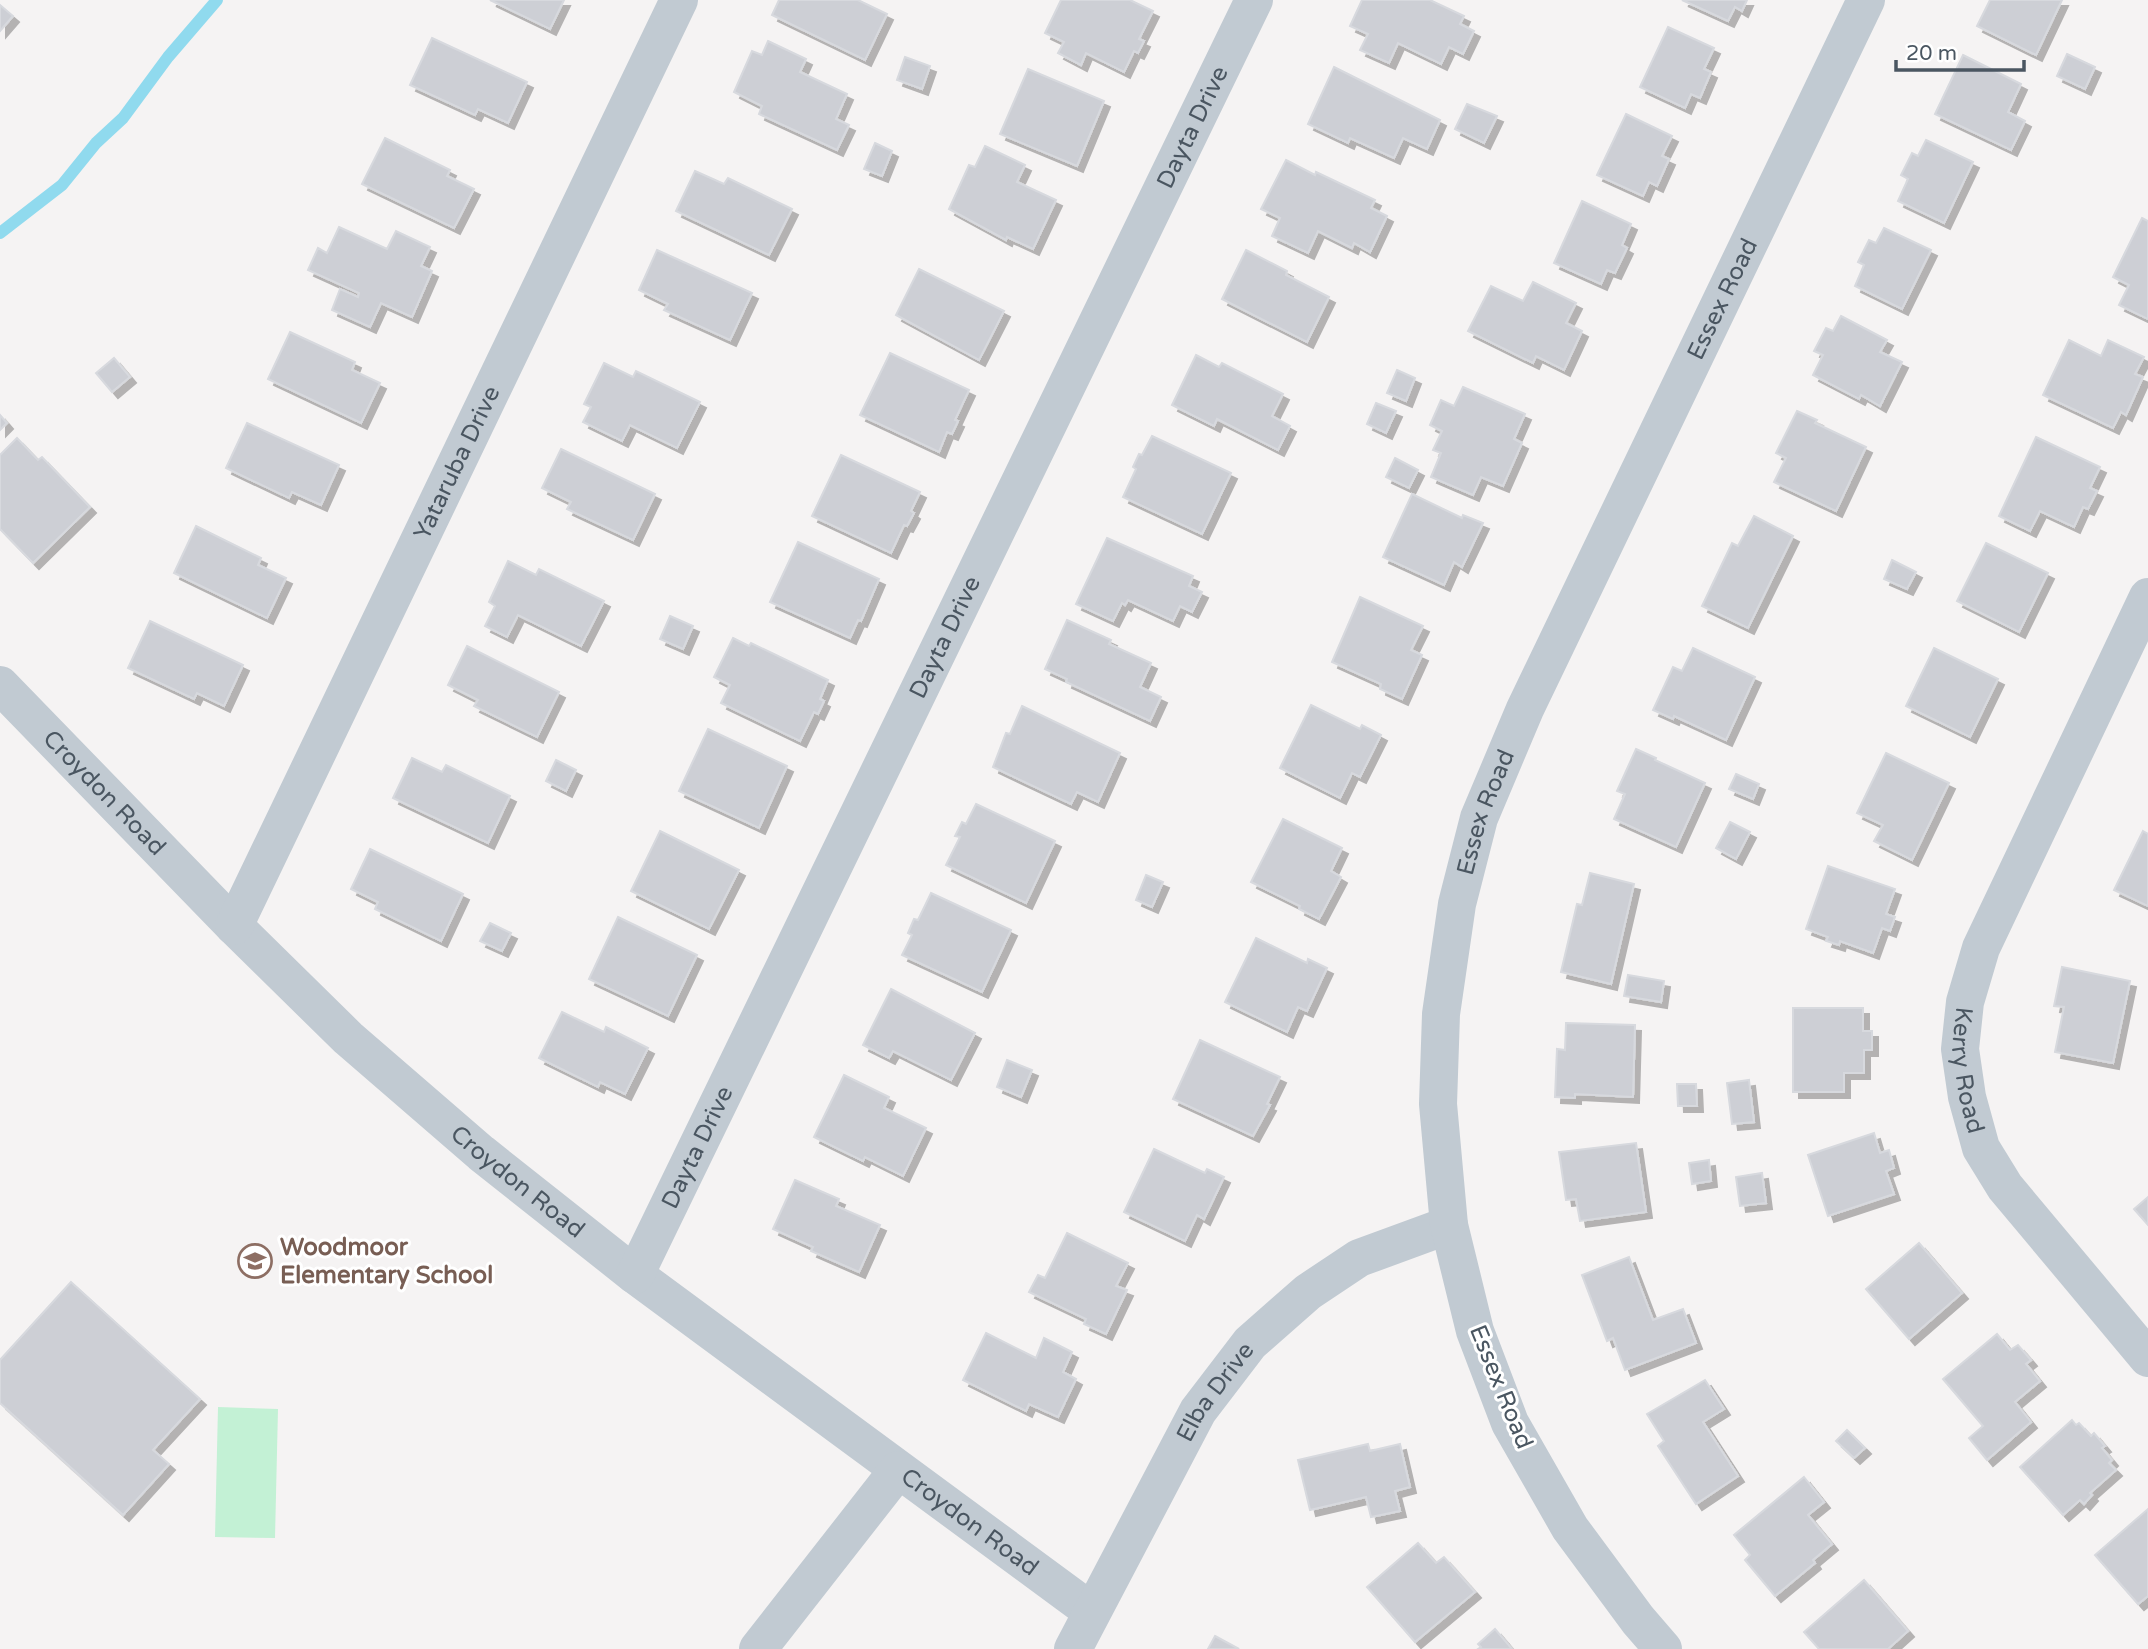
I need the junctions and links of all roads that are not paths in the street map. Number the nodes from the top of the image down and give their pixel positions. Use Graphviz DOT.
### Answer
graph roads {
  1 [pos="679,0"];
  2 [pos="1254,0"];
  3 [pos="1866,0"];
  4 [pos="2148,597"];
  5 [pos="0,685"];
  6 [pos="234,926"];
  7 [pos="1449,1225"];
  8 [pos="635,1275"];
  9 [pos="2148,1358"];
  10 [pos="898,1470"];
  11 [pos="1091,1611"];
  12 [pos="758,1649"];
  13 [pos="1073,1649"];
  14 [pos="1663,1649"];
  1 -- 6 [label="street, Yataruba Drive"];
  2 -- 8 [label="street, Dayta Drive"];
  3 -- 7 [label="street, Essex Road"];
  4 -- 9 [label="street, Kerry Road"];
  5 -- 6 [label="street, Croydon Road"];
  6 -- 8 [label="street, Croydon Road"];
  7 -- 11 [label="street, Elba Drive"];
  7 -- 14 [label="street, Essex Road"];
  8 -- 10 [label="street, Croydon Road"];
  10 -- 11 [label="street, Croydon Road"];
  10 -- 12 [label="street"];
  11 -- 13 [label="street, Elba Drive"];
}
